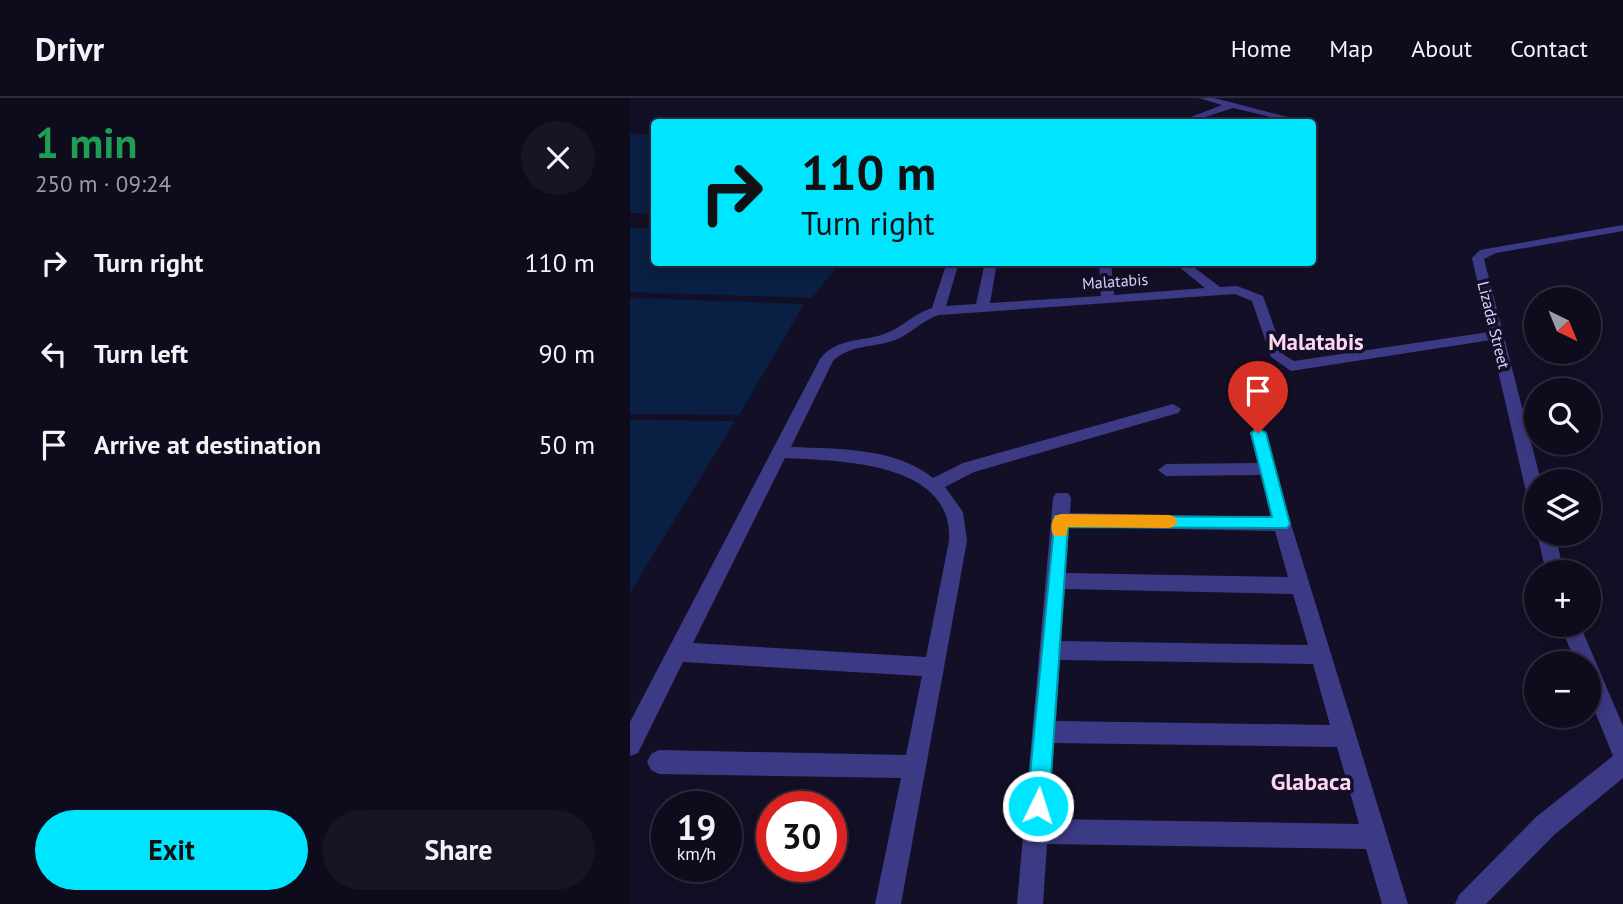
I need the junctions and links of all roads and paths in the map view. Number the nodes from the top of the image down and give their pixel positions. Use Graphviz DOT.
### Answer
graph roads {
  1 [pos="1203,98"];
  2 [pos="1232,105"];
  3 [pos="1283,117"];
  4 [pos="1191,119"];
  5 [pos="1623,228"];
  6 [pos="952,266"];
  7 [pos="990,266"];
  8 [pos="1105,266"];
  9 [pos="1184,266"];
  10 [pos="1217,291"];
  11 [pos="1108,299"];
  12 [pos="982,308"];
  13 [pos="938,311"];
  14 [pos="1497,334"];
  15 [pos="1173,409"];
  16 [pos="1258,433"];
  17 [pos="780,452"];
  18 [pos="1268,469"];
  19 [pos="1530,469"];
  20 [pos="1166,470"];
  21 [pos="933,486"];
  22 [pos="1062,498"];
  23 [pos="1061,520"];
  24 [pos="1282,524"];
  25 [pos="1056,581"];
  26 [pos="1301,586"];
  27 [pos="1050,650"];
  28 [pos="677,652"];
  29 [pos="1321,655"];
  30 [pos="934,667"];
  31 [pos="1601,700"];
  32 [pos="1044,732"];
  33 [pos="1345,736"];
  34 [pos="630,745"];
  35 [pos="1623,753"];
  36 [pos="659,762"];
  37 [pos="1623,763"];
  38 [pos="915,767"];
  39 [pos="1036,831"];
  40 [pos="1374,836"];
  41 [pos="888,904"];
  42 [pos="1030,904"];
  43 [pos="1395,904"];
  44 [pos="1468,904"];
  1 -- 2 [label="street"];
  2 -- 3 [label="street"];
  2 -- 4 [label="street"];
  5 -- 14 [label="street, Lizada Street"];
  6 -- 13 [label="street"];
  7 -- 12 [label="street"];
  8 -- 11 [label="street"];
  9 -- 10 [label="street"];
  10 -- 11 [label="street, Malatabis"];
  10 -- 14 [label="street, Malatabis"];
  11 -- 12 [label="street, Malatabis"];
  12 -- 13 [label="street, Malatabis"];
  13 -- 17 [label="street, Malatabis"];
  14 -- 19 [label="street, Lizada Street"];
  15 -- 21 [label="street"];
  16 -- 18 [label="street"];
  17 -- 21 [label="street"];
  17 -- 28 [label="street, Malatabis"];
  18 -- 20 [label="street"];
  18 -- 24 [label="street"];
  21 -- 30 [label="street"];
  22 -- 23 [label="street"];
  23 -- 24 [label="street"];
  23 -- 25 [label="street"];
  24 -- 26 [label="street"];
  25 -- 26 [label="street"];
  25 -- 27 [label="street"];
  26 -- 29 [label="street"];
  27 -- 29 [label="street"];
  27 -- 32 [label="street"];
  28 -- 30 [label="street"];
  28 -- 34 [label="street, Malatabis"];
  29 -- 33 [label="street"];
  30 -- 38 [label="street"];
  31 -- 35 [label="street"];
  32 -- 33 [label="street"];
  32 -- 39 [label="street"];
  33 -- 40 [label="street"];
  36 -- 38 [label="street"];
  37 -- 44 [label="street"];
  38 -- 41 [label="street"];
  39 -- 40 [label="street"];
  39 -- 42 [label="street"];
  40 -- 43 [label="street"];
}
